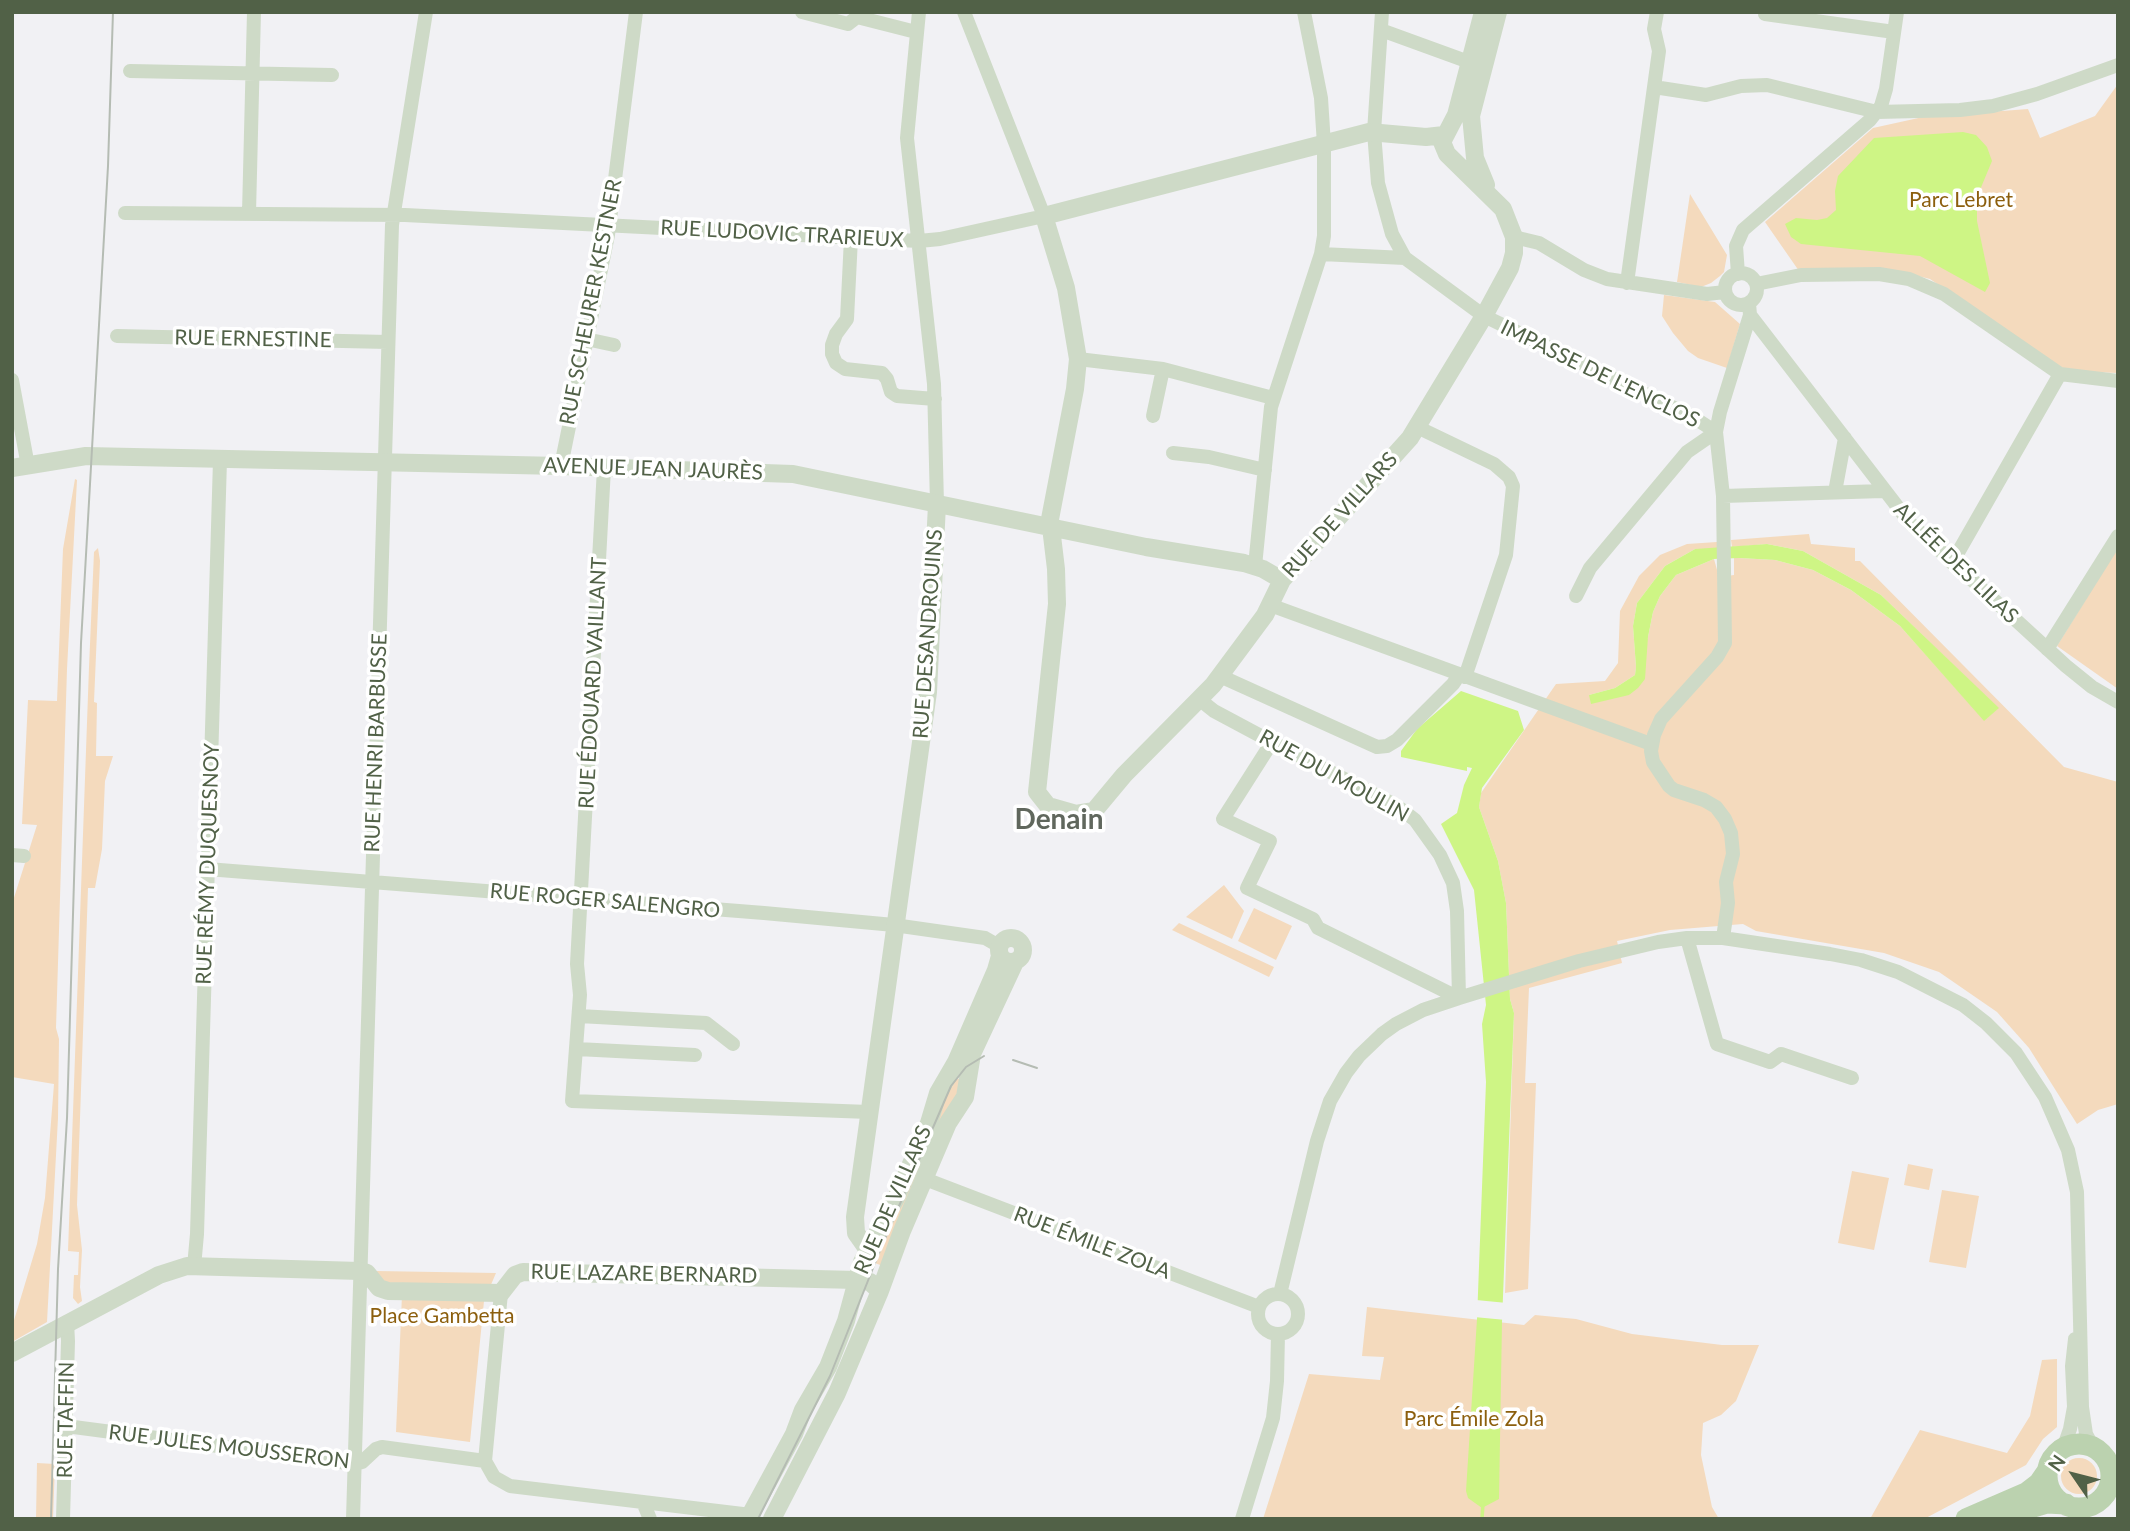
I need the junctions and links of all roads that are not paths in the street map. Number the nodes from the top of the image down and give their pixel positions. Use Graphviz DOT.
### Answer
graph roads {
  1 [pos="254,12"];
  2 [pos="426,12"];
  3 [pos="636,12"];
  4 [pos="802,12"];
  5 [pos="919,12"];
  6 [pos="964,12"];
  7 [pos="1304,12"];
  8 [pos="1382,12"];
  9 [pos="1483,12"];
  10 [pos="1498,12"];
  11 [pos="1657,12"];
  12 [pos="1896,12"];
  13 [pos="1765,14"];
  14 [pos="1381,30"];
  15 [pos="916,32"];
  16 [pos="1894,32"];
  17 [pos="1469,62"];
  18 [pos="2118,65"];
  19 [pos="130,71"];
  20 [pos="252,74"];
  21 [pos="332,75"];
  22 [pos="1654,87"];
  23 [pos="1877,112"];
  24 [pos="1374,132"];
  25 [pos="1443,141"];
  26 [pos="1472,141"];
  27 [pos="1324,145"];
  28 [pos="1493,197"];
  29 [pos="249,213"];
  30 [pos="125,214"];
  31 [pos="393,215"];
  32 [pos="1044,216"];
  33 [pos="609,225"];
  34 [pos="1514,237"];
  35 [pos="851,238"];
  36 [pos="919,241"];
  37 [pos="1321,254"];
  38 [pos="1405,258"];
  39 [pos="1738,274"];
  40 [pos="1626,283"];
  41 [pos="1756,284"];
  42 [pos="1725,292"];
  43 [pos="1750,309"];
  44 [pos="1484,316"];
  45 [pos="117,335"];
  46 [pos="586,339"];
  47 [pos="388,342"];
  48 [pos="614,345"];
  49 [pos="1078,359"];
  50 [pos="1163,369"];
  51 [pos="2060,374"];
  52 [pos="12,380"];
  53 [pos="2118,382"];
  54 [pos="1273,398"];
  55 [pos="935,399"];
  56 [pos="1153,416"];
  57 [pos="1418,427"];
  58 [pos="1716,432"];
  59 [pos="1844,438"];
  60 [pos="1173,453"];
  61 [pos="220,460"];
  62 [pos="385,463"];
  63 [pos="561,466"];
  64 [pos="20,467"];
  65 [pos="604,468"];
  66 [pos="1265,470"];
  67 [pos="1884,491"];
  68 [pos="1835,492"];
  69 [pos="1723,496"];
  70 [pos="937,504"];
  71 [pos="1050,526"];
  72 [pos="2118,536"];
  73 [pos="1952,563"];
  74 [pos="1255,566"];
  75 [pos="1282,580"];
  76 [pos="1576,596"];
  77 [pos="1270,605"];
  78 [pos="2046,649"];
  79 [pos="1462,676"];
  80 [pos="1220,677"];
  81 [pos="1199,699"];
  82 [pos="2118,702"];
  83 [pos="1272,742"];
  84 [pos="1651,744"];
  85 [pos="207,869"];
  86 [pos="372,883"];
  87 [pos="581,898"];
  88 [pos="894,925"];
  89 [pos="1687,938"];
  90 [pos="1723,938"];
  91 [pos="1005,955"];
  92 [pos="1459,998"];
  93 [pos="579,1016"];
  94 [pos="733,1044"];
  95 [pos="577,1049"];
  96 [pos="695,1055"];
  97 [pos="1852,1078"];
  98 [pos="869,1112"];
  99 [pos="925,1179"];
  100 [pos="868,1251"];
  101 [pos="194,1267"];
  102 [pos="360,1271"];
  103 [pos="857,1280"];
  104 [pos="880,1291"];
  105 [pos="501,1293"];
  106 [pos="1280,1294"];
  107 [pos="1259,1307"];
  108 [pos="2079,1313"];
  109 [pos="66,1322"];
  110 [pos="1278,1334"];
  111 [pos="12,1353"];
  112 [pos="66,1426"];
  113 [pos="2063,1449"];
  114 [pos="2105,1456"];
  115 [pos="485,1461"];
  116 [pos="355,1464"];
  117 [pos="2048,1470"];
  118 [pos="2111,1491"];
  119 [pos="643,1502"];
  120 [pos="2066,1504"];
  121 [pos="749,1517"];
  122 [pos="63,1519"];
  123 [pos="353,1519"];
  124 [pos="649,1519"];
  125 [pos="772,1519"];
  126 [pos="1242,1519"];
  127 [pos="1966,1519"];
  128 [pos="1998,1519"];
  1 -- 20 [label="street"];
  2 -- 31 [label="street, RUE HENRI BARBUSSE"];
  3 -- 33 [label="street, RUE SCHEURER KESTNER"];
  4 -- 15 [label="street"];
  5 -- 15 [label="street, RUE DESANDROUINS"];
  6 -- 32 [label="street"];
  7 -- 27 [label="street"];
  8 -- 14 [label="street"];
  9 -- 17 [label="street"];
  10 -- 26 [label="street"];
  11 -- 22 [label="street"];
  12 -- 16 [label="street"];
  13 -- 16 [label="street"];
  14 -- 17 [label="street"];
  14 -- 24 [label="street"];
  15 -- 36 [label="street, RUE DESANDROUINS"];
  16 -- 23 [label="street"];
  17 -- 25 [label="street"];
  18 -- 23 [label="street"];
  19 -- 20 [label="street"];
  20 -- 21 [label="street"];
  20 -- 29 [label="street"];
  22 -- 23 [label="street"];
  22 -- 40 [label="street"];
  23 -- 39 [label="street"];
  24 -- 25 [label="street, RUE LUDOVIC TRARIEUX"];
  24 -- 27 [label="street, RUE LUDOVIC TRARIEUX"];
  24 -- 38 [label="street"];
  25 -- 26 [label="street, RUE LUDOVIC TRARIEUX"];
  25 -- 26 [label="street"];
  25 -- 28 [label="street"];
  26 -- 28 [label="street"];
  27 -- 32 [label="street, RUE LUDOVIC TRARIEUX"];
  27 -- 37 [label="street"];
  28 -- 34 [label="street"];
  29 -- 30 [label="street, RUE LUDOVIC TRARIEUX"];
  29 -- 31 [label="street, RUE LUDOVIC TRARIEUX"];
  31 -- 33 [label="street, RUE LUDOVIC TRARIEUX"];
  31 -- 47 [label="street, RUE HENRI BARBUSSE"];
  32 -- 36 [label="street, RUE LUDOVIC TRARIEUX"];
  32 -- 49 [label="street"];
  33 -- 35 [label="street, RUE LUDOVIC TRARIEUX"];
  33 -- 46 [label="street, RUE SCHEURER KESTNER"];
  34 -- 40 [label="street"];
  34 -- 44 [label="street, RUE DE VILLARS"];
  35 -- 36 [label="street, RUE LUDOVIC TRARIEUX"];
  35 -- 55 [label="street"];
  36 -- 55 [label="street, RUE DESANDROUINS"];
  37 -- 38 [label="street"];
  37 -- 54 [label="street"];
  38 -- 44 [label="street, IMPASSE DE L'ENCLOS"];
  39 -- 41 [label="street"];
  39 -- 42 [label="street"];
  40 -- 42 [label="street"];
  41 -- 43 [label="street"];
  41 -- 51 [label="street"];
  42 -- 43 [label="street"];
  43 -- 58 [label="street"];
  43 -- 59 [label="street, ALLÉE DES LILAS"];
  44 -- 57 [label="street, RUE DE VILLARS"];
  44 -- 58 [label="street, IMPASSE DE L'ENCLOS"];
  45 -- 47 [label="street, RUE ERNESTINE"];
  46 -- 48 [label="street"];
  46 -- 63 [label="street, RUE SCHEURER KESTNER"];
  47 -- 62 [label="street, RUE HENRI BARBUSSE"];
  49 -- 50 [label="street"];
  49 -- 71 [label="street"];
  50 -- 54 [label="street"];
  50 -- 56 [label="street"];
  51 -- 53 [label="street"];
  51 -- 73 [label="street"];
  52 -- 64 [label="street"];
  54 -- 66 [label="street"];
  55 -- 70 [label="street, RUE DESANDROUINS"];
  57 -- 75 [label="street, RUE DE VILLARS"];
  57 -- 79 [label="street"];
  58 -- 69 [label="street"];
  58 -- 76 [label="street"];
  59 -- 67 [label="street, ALLÉE DES LILAS"];
  59 -- 68 [label="street"];
  60 -- 66 [label="street"];
  61 -- 62 [label="street, AVENUE JEAN JAURÈS"];
  61 -- 64 [label="street, AVENUE JEAN JAURÈS"];
  61 -- 85 [label="street, RUE RÉMY DUQUESNOY"];
  62 -- 63 [label="street, AVENUE JEAN JAURÈS"];
  62 -- 86 [label="street, RUE HENRI BARBUSSE"];
  63 -- 65 [label="street, AVENUE JEAN JAURÈS"];
  65 -- 70 [label="street, AVENUE JEAN JAURÈS"];
  65 -- 87 [label="street, RUE ÉDOUARD VAILLANT"];
  66 -- 74 [label="street"];
  67 -- 68 [label="street"];
  67 -- 73 [label="street, ALLÉE DES LILAS"];
  68 -- 69 [label="street"];
  69 -- 84 [label="street"];
  70 -- 71 [label="street, AVENUE JEAN JAURÈS"];
  70 -- 88 [label="street, RUE DESANDROUINS"];
  71 -- 74 [label="street, AVENUE JEAN JAURÈS"];
  71 -- 81 [label="street, RUE DE VILLARS"];
  72 -- 78 [label="street"];
  73 -- 78 [label="street, ALLÉE DES LILAS"];
  74 -- 75 [label="street, AVENUE JEAN JAURÈS"];
  75 -- 77 [label="street, RUE DE VILLARS"];
  77 -- 79 [label="street"];
  77 -- 80 [label="street, RUE DE VILLARS"];
  78 -- 82 [label="street, ALLÉE DES LILAS"];
  79 -- 80 [label="street"];
  79 -- 84 [label="street"];
  80 -- 81 [label="street, RUE DE VILLARS"];
  81 -- 83 [label="street, RUE DU MOULIN"];
  83 -- 92 [label="street, RUE DU MOULIN"];
  83 -- 92 [label="street"];
  84 -- 90 [label="street"];
  85 -- 86 [label="street, RUE ROGER SALENGRO"];
  85 -- 101 [label="street, RUE RÉMY DUQUESNOY"];
  86 -- 87 [label="street, RUE ROGER SALENGRO"];
  86 -- 102 [label="street, RUE HENRI BARBUSSE"];
  87 -- 88 [label="street, RUE ROGER SALENGRO"];
  87 -- 93 [label="street, RUE ÉDOUARD VAILLANT"];
  88 -- 91 [label="street, RUE ROGER SALENGRO"];
  88 -- 98 [label="street, RUE DESANDROUINS"];
  89 -- 90 [label="street"];
  89 -- 92 [label="street"];
  89 -- 97 [label="street"];
  90 -- 108 [label="street"];
  91 -- 99 [label="street, RUE DE VILLARS"];
  91 -- 100 [label="street, RUE DE VILLARS"];
  92 -- 106 [label="street"];
  93 -- 94 [label="street"];
  93 -- 95 [label="street, RUE ÉDOUARD VAILLANT"];
  95 -- 96 [label="street"];
  95 -- 98 [label="street, RUE ÉDOUARD VAILLANT"];
  98 -- 100 [label="street, RUE DESANDROUINS"];
  99 -- 104 [label="street, RUE DE VILLARS"];
  99 -- 107 [label="street, RUE ÉMILE ZOLA"];
  100 -- 103 [label="street, RUE DE VILLARS"];
  101 -- 102 [label="street"];
  101 -- 109 [label="street"];
  102 -- 105 [label="street, RUE LAZARE BERNARD"];
  102 -- 116 [label="street, RUE HENRI BARBUSSE"];
  103 -- 104 [label="street, RUE LAZARE BERNARD"];
  103 -- 105 [label="street, RUE LAZARE BERNARD"];
  103 -- 121 [label="street, RUE DE VILLARS"];
  104 -- 125 [label="street, RUE DE VILLARS"];
  105 -- 115 [label="street"];
  106 -- 107 [label="street"];
  106 -- 110 [label="street"];
  107 -- 110 [label="street"];
  108 -- 113 [label="street"];
  108 -- 114 [label="street"];
  109 -- 111 [label="street"];
  109 -- 112 [label="street, RUE TAFFIN"];
  110 -- 126 [label="street"];
  112 -- 116 [label="street, RUE JULES MOUSSERON"];
  112 -- 122 [label="street, RUE TAFFIN"];
  113 -- 114 [label="main road"];
  113 -- 117 [label="main road"];
  114 -- 118 [label="main road"];
  115 -- 116 [label="street, RUE JULES MOUSSERON"];
  115 -- 119 [label="street"];
  116 -- 123 [label="street, RUE HENRI BARBUSSE"];
  117 -- 120 [label="main road"];
  117 -- 127 [label="main road"];
  118 -- 120 [label="main road"];
  119 -- 121 [label="street"];
  119 -- 124 [label="street"];
  120 -- 128 [label="main road"];
}
